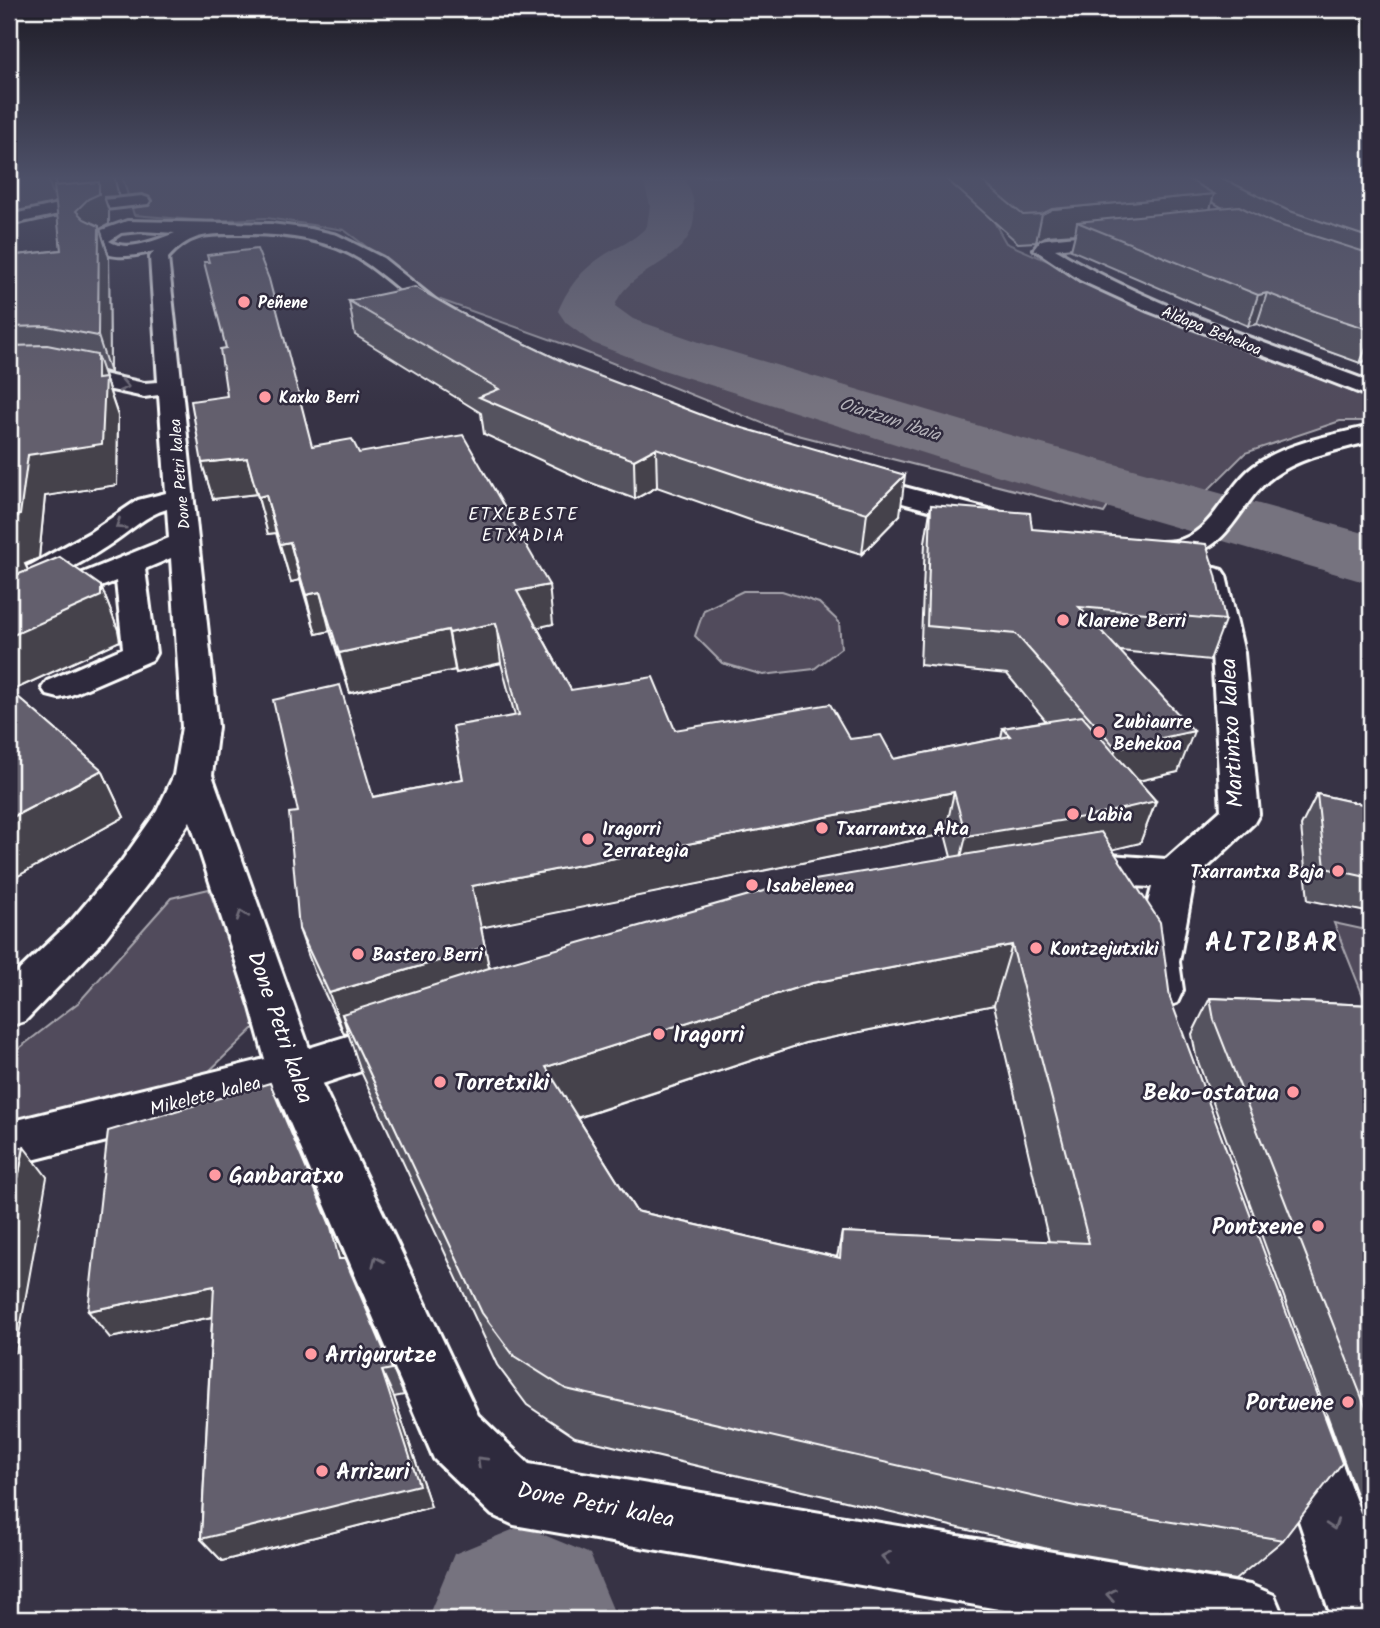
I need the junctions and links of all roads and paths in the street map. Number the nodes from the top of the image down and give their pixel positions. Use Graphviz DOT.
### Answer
graph roads {
  1 [pos="170,252"];
  2 [pos="360,252"];
  3 [pos="1049,252"];
  4 [pos="471,331"];
  5 [pos="9,374"];
  6 [pos="172,387"];
  7 [pos="1371,390"];
  8 [pos="1371,433"];
  9 [pos="828,474"];
  10 [pos="181,498"];
  11 [pos="1013,524"];
  12 [pos="185,542"];
  13 [pos="1194,547"];
  14 [pos="1124,548"];
  15 [pos="129,564"];
  16 [pos="9,583"];
  17 [pos="9,614"];
  18 [pos="59,688"];
  19 [pos="194,775"];
  20 [pos="1175,874"];
  21 [pos="1041,881"];
  22 [pos="9,1008"];
  23 [pos="439,1026"];
  24 [pos="1168,1044"];
  25 [pos="293,1073"];
  26 [pos="9,1144"];
  27 [pos="1288,1397"];
  28 [pos="1250,1619"];
  29 [pos="1366,1619"];
  1 -- 6 [label="street, Done Petri kalea"];
  2 -- 4 [label="street"];
  3 -- 7 [label="street, Aldapa Behekoa"];
  5 -- 6 [label="street, one-way"];
  6 -- 10 [label="street, Done Petri kalea"];
  8 -- 13 [label="street"];
  9 -- 11 [label="street"];
  10 -- 12 [label="street, Done Petri kalea"];
  10 -- 16 [label="street, one-way"];
  12 -- 15 [label="street"];
  12 -- 19 [label="street, Done Petri kalea"];
  13 -- 14 [label="street"];
  13 -- 20 [label="street, Martintxo kalea"];
  15 -- 17 [label="street"];
  15 -- 18 [label="street"];
  19 -- 22 [label="street, Done Petri kalea"];
  25 -- 19 [label="street, Done Petri kalea, one-way"];
  20 -- 21 [label="street"];
  20 -- 24 [label="street"];
  23 -- 25 [label="street, Mikelete kalea"];
  25 -- 26 [label="street, Mikelete kalea"];
  28 -- 25 [label="street, Done Petri kalea, one-way"];
  27 -- 29 [label="street, one-way"];
}
